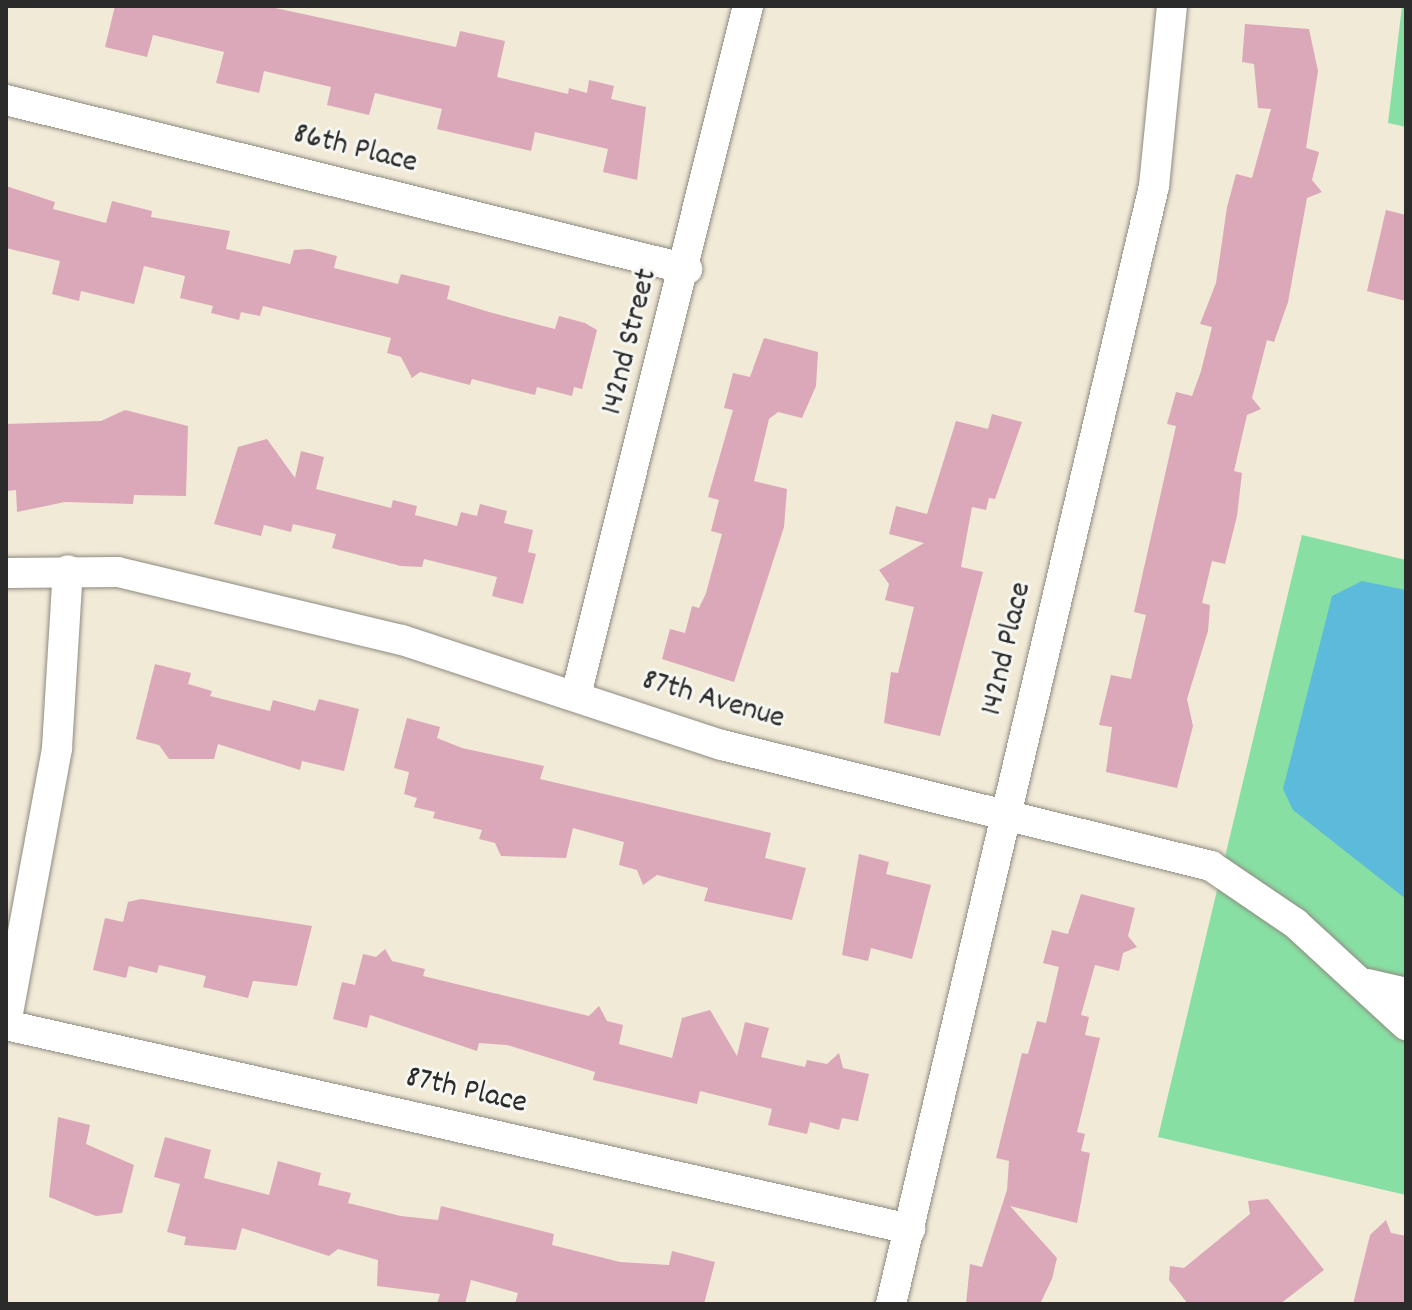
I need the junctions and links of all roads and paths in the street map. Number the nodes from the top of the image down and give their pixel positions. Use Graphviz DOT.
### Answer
graph roads {
  1 [pos="748,6"];
  2 [pos="1172,6"];
  3 [pos="6,100"];
  4 [pos="687,269"];
  5 [pos="68,570"];
  6 [pos="6,573"];
  7 [pos="576,695"];
  8 [pos="1007,811"];
  9 [pos="1368,984"];
  10 [pos="1406,993"];
  11 [pos="6,1025"];
  12 [pos="1406,1025"];
  13 [pos="910,1229"];
  14 [pos="891,1304"];
  1 -- 4 [label="street, 142nd Street"];
  2 -- 8 [label="street, 142nd Place"];
  3 -- 4 [label="street, 86th Place"];
  4 -- 7 [label="street, 142nd Street"];
  5 -- 6 [label="street, 87th Avenue"];
  5 -- 7 [label="street, 87th Avenue"];
  5 -- 11 [label="street"];
  7 -- 8 [label="street, 87th Avenue"];
  8 -- 9 [label="street, 87th Avenue"];
  8 -- 13 [label="street, 142nd Place"];
  9 -- 10 [label="street"];
  9 -- 12 [label="street"];
  11 -- 13 [label="street, 87th Place"];
  13 -- 14 [label="street, 142nd Place"];
}
